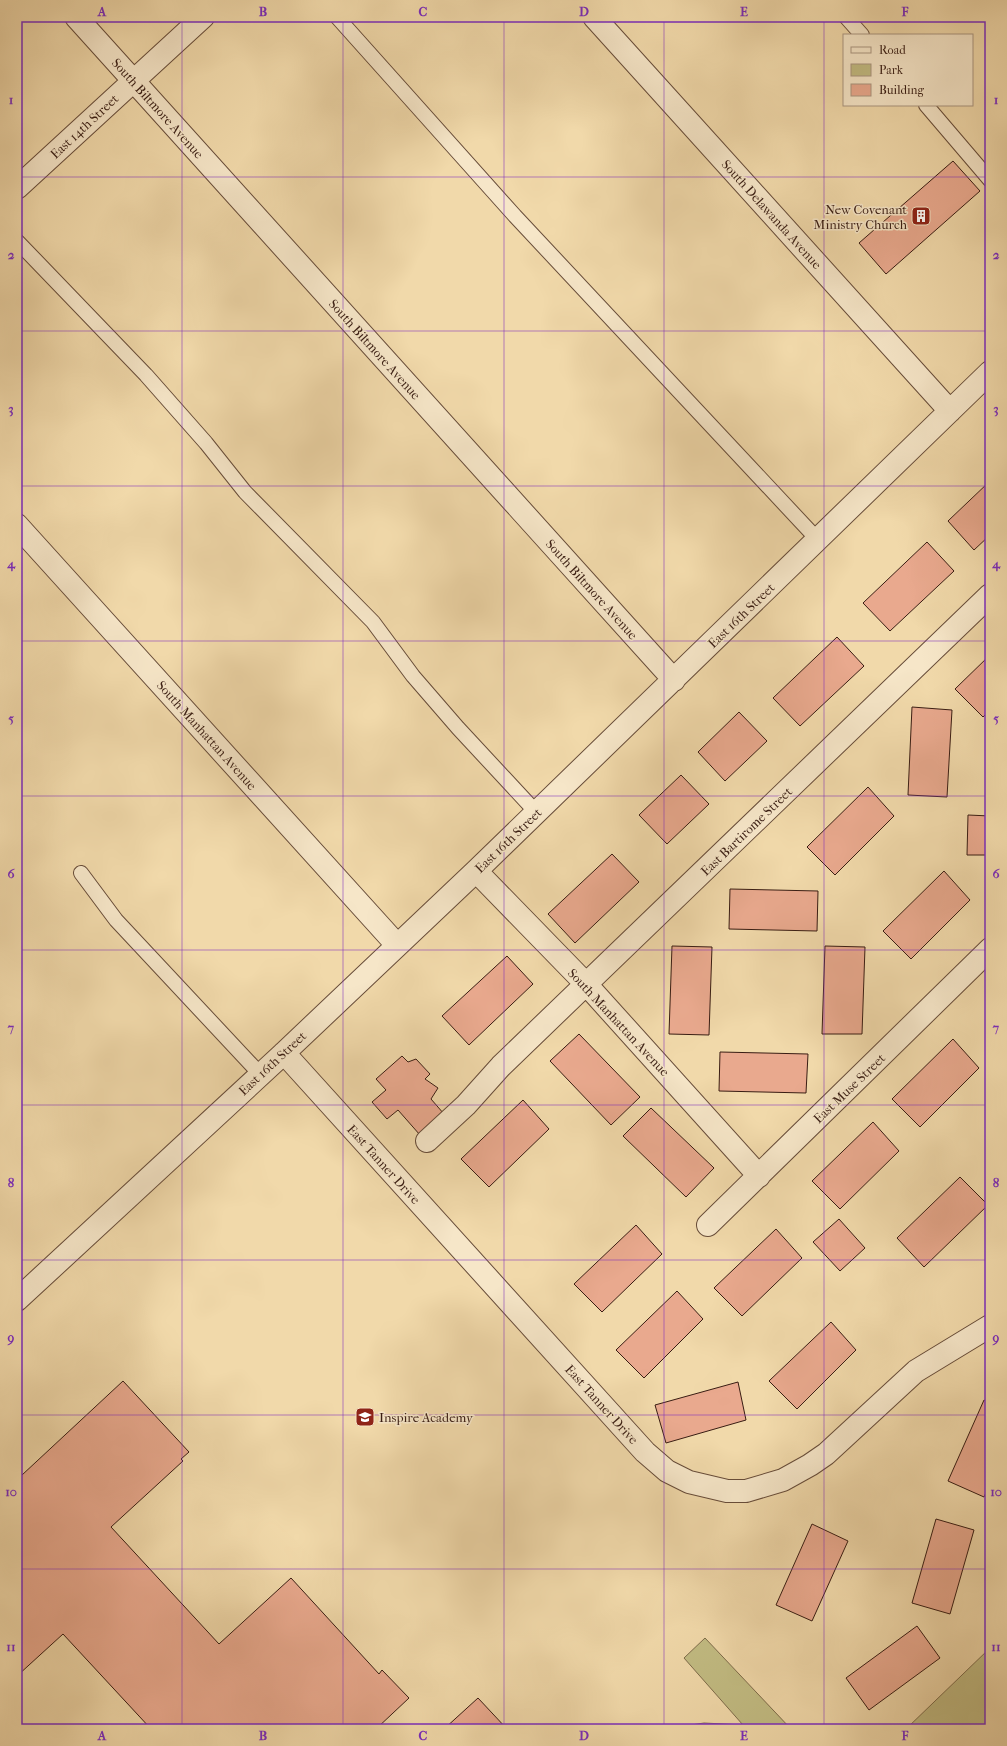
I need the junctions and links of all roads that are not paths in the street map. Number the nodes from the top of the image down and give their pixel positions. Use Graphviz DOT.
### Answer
graph roads {
  1 [pos="76,17"];
  2 [pos="203,17"];
  3 [pos="337,17"];
  4 [pos="594,17"];
  5 [pos="846,17"];
  6 [pos="861,34"];
  7 [pos="133,81"];
  8 [pos="927,106"];
  9 [pos="990,180"];
  10 [pos="17,188"];
  11 [pos="17,241"];
  12 [pos="990,372"];
  13 [pos="950,411"];
  14 [pos="17,525"];
  15 [pos="818,540"];
  16 [pos="990,595"];
  17 [pos="674,680"];
  18 [pos="536,812"];
  19 [pos="476,871"];
  20 [pos="80,873"];
  21 [pos="397,945"];
  22 [pos="990,949"];
  23 [pos="586,984"];
  24 [pos="284,1053"];
  25 [pos="260,1074"];
  26 [pos="427,1141"];
  27 [pos="759,1176"];
  28 [pos="708,1225"];
  29 [pos="17,1300"];
  30 [pos="990,1326"];
  1 -- 7 [label="street, South Biltmore Avenue"];
  2 -- 7 [label="street, East 14th Street"];
  3 -- 15 [label="lane"];
  4 -- 13 [label="street, South Delawanda Avenue"];
  5 -- 6 [label="lane"];
  7 -- 10 [label="street, East 14th Street"];
  7 -- 17 [label="street, South Biltmore Avenue"];
  8 -- 9 [label="lane"];
  11 -- 18 [label="lane"];
  12 -- 13 [label="street, East 16th Street"];
  13 -- 15 [label="street, East 16th Street"];
  14 -- 21 [label="street, South Manhattan Avenue"];
  15 -- 17 [label="street, East 16th Street"];
  16 -- 23 [label="street, East Bartirome Street"];
  17 -- 18 [label="street, East 16th Street"];
  18 -- 19 [label="street, East 16th Street"];
  19 -- 21 [label="street, East 16th Street"];
  19 -- 23 [label="street, South Manhattan Avenue"];
  20 -- 25 [label="lane"];
  21 -- 24 [label="street, East 16th Street"];
  22 -- 27 [label="street, East Muse Street"];
  23 -- 26 [label="street, East Bartirome Street"];
  23 -- 27 [label="street, South Manhattan Avenue"];
  24 -- 25 [label="street, East 16th Street"];
  24 -- 30 [label="street, East Tanner Drive"];
  25 -- 29 [label="street, East 16th Street"];
  27 -- 28 [label="street, East Muse Street"];
}
